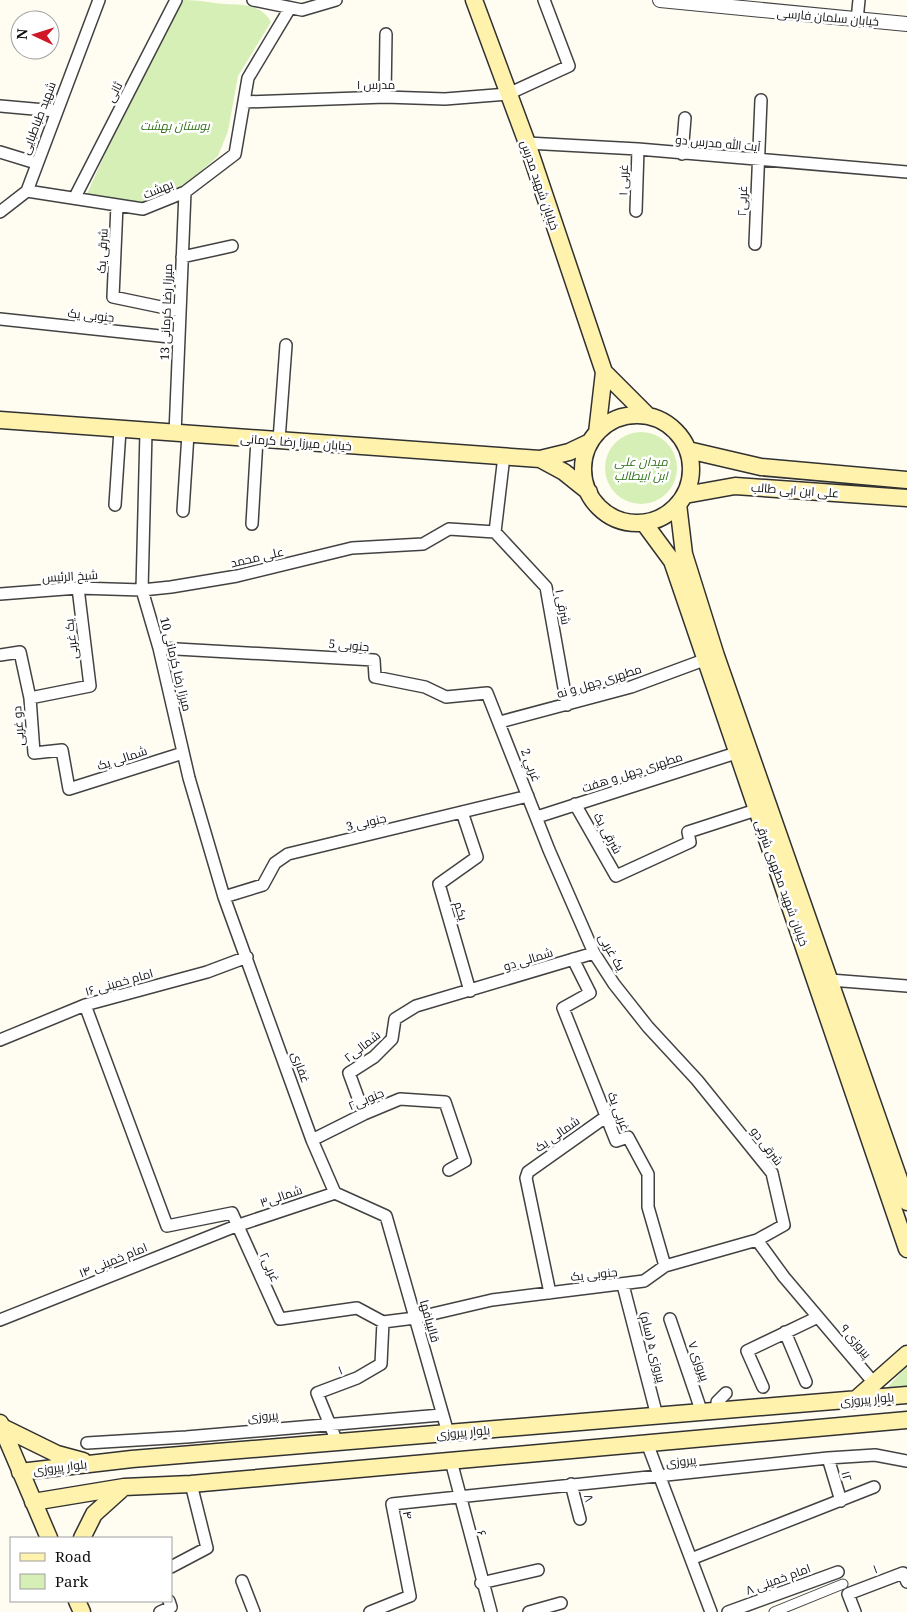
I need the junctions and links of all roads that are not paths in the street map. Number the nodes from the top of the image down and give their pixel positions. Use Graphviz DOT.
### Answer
graph roads {
  1 [pos="99,0"];
  2 [pos="176,0"];
  3 [pos="253,0"];
  4 [pos="336,0"];
  5 [pos="474,0"];
  6 [pos="544,0"];
  7 [pos="660,0"];
  8 [pos="859,0"];
  9 [pos="736,4"];
  10 [pos="303,5"];
  11 [pos="290,8"];
  12 [pos="857,20"];
  13 [pos="907,24"];
  14 [pos="386,34"];
  15 [pos="508,94"];
  16 [pos="385,97"];
  17 [pos="761,100"];
  18 [pos="244,102"];
  19 [pos="0,106"];
  20 [pos="56,110"];
  21 [pos="685,118"];
  22 [pos="526,143"];
  23 [pos="638,149"];
  24 [pos="0,152"];
  25 [pos="682,154"];
  26 [pos="757,160"];
  27 [pos="36,162"];
  28 [pos="907,172"];
  29 [pos="27,191"];
  30 [pos="185,192"];
  31 [pos="75,198"];
  32 [pos="117,205"];
  33 [pos="636,211"];
  34 [pos="0,212"];
  35 [pos="755,244"];
  36 [pos="232,246"];
  37 [pos="182,258"];
  38 [pos="180,311"];
  39 [pos="0,319"];
  40 [pos="179,338"];
  41 [pos="286,345"];
  42 [pos="604,372"];
  43 [pos="648,416"];
  44 [pos="0,420"];
  45 [pos="120,430"];
  46 [pos="146,432"];
  47 [pos="181,434"];
  48 [pos="594,438"];
  49 [pos="258,439"];
  50 [pos="279,440"];
  51 [pos="688,450"];
  52 [pos="504,456"];
  53 [pos="540,459"];
  54 [pos="907,480"];
  55 [pos="589,492"];
  56 [pos="907,498"];
  57 [pos="681,500"];
  58 [pos="115,505"];
  59 [pos="183,511"];
  60 [pos="644,523"];
  61 [pos="252,524"];
  62 [pos="495,532"];
  63 [pos="78,588"];
  64 [pos="142,590"];
  65 [pos="0,594"];
  66 [pos="159,648"];
  67 [pos="0,655"];
  68 [pos="704,660"];
  69 [pos="30,698"];
  70 [pos="567,705"];
  71 [pos="500,722"];
  72 [pos="183,753"];
  73 [pos="736,753"];
  74 [pos="69,789"];
  75 [pos="528,796"];
  76 [pos="575,804"];
  77 [pos="756,810"];
  78 [pos="462,812"];
  79 [pos="536,817"];
  80 [pos="224,897"];
  81 [pos="594,953"];
  82 [pos="247,957"];
  83 [pos="573,959"];
  84 [pos="830,980"];
  85 [pos="907,986"];
  86 [pos="470,991"];
  87 [pos="85,1005"];
  88 [pos="0,1040"];
  89 [pos="697,1080"];
  90 [pos="364,1114"];
  91 [pos="607,1116"];
  92 [pos="312,1140"];
  93 [pos="449,1170"];
  94 [pos="335,1192"];
  95 [pos="907,1202"];
  96 [pos="236,1226"];
  97 [pos="769,1234"];
  98 [pos="757,1240"];
  99 [pos="907,1250"];
  100 [pos="665,1266"];
  101 [pos="622,1285"];
  102 [pos="550,1293"];
  103 [pos="818,1317"];
  104 [pos="415,1318"];
  105 [pos="670,1319"];
  106 [pos="0,1320"];
  107 [pos="383,1322"];
  108 [pos="785,1332"];
  109 [pos="907,1354"];
  110 [pos="806,1382"];
  111 [pos="874,1383"];
  112 [pos="763,1387"];
  113 [pos="726,1393"];
  114 [pos="907,1395"];
  115 [pos="851,1400"];
  116 [pos="718,1411"];
  117 [pos="702,1412"];
  118 [pos="442,1415"];
  119 [pos="656,1416"];
  120 [pos="907,1420"];
  121 [pos="331,1424"];
  122 [pos="858,1424"];
  123 [pos="1,1426"];
  124 [pos="907,1431"];
  125 [pos="448,1433"];
  126 [pos="337,1442"];
  127 [pos="87,1443"];
  128 [pos="648,1443"];
  129 [pos="828,1458"];
  130 [pos="132,1459"];
  131 [pos="451,1460"];
  132 [pos="907,1461"];
  133 [pos="95,1462"];
  134 [pos="20,1472"];
  135 [pos="660,1477"];
  136 [pos="191,1484"];
  137 [pos="571,1484"];
  138 [pos="129,1486"];
  139 [pos="874,1487"];
  140 [pos="458,1496"];
  141 [pos="840,1501"];
  142 [pos="33,1502"];
  143 [pos="580,1518"];
  144 [pos="49,1537"];
  145 [pos="82,1537"];
  146 [pos="691,1559"];
  147 [pos="172,1566"];
  148 [pos="538,1570"];
  149 [pos="838,1572"];
  150 [pos="242,1580"];
  151 [pos="907,1582"];
  152 [pos="481,1583"];
  153 [pos="846,1589"];
  154 [pos="169,1602"];
  155 [pos="560,1603"];
  156 [pos="160,1612"];
  157 [pos="254,1612"];
  158 [pos="370,1612"];
  159 [pos="491,1612"];
  160 [pos="529,1612"];
  161 [pos="712,1612"];
  162 [pos="728,1612"];
  163 [pos="774,1612"];
  164 [pos="855,1612"];
  1 -- 20 [label="street, شهید طباطبایی"];
  2 -- 31 [label="street, ثانی"];
  3 -- 11 [label="street"];
  4 -- 10 [label="street"];
  5 -- 15 [label="main road, خیابان شهید مدرس"];
  6 -- 15 [label="street"];
  7 -- 9 [label="street, خیابان سلمان فارسی"];
  8 -- 12 [label="street"];
  9 -- 12 [label="street, خیابان سلمان فارسی"];
  10 -- 11 [label="street"];
  11 -- 18 [label="street, بهشت"];
  12 -- 13 [label="street, خیابان سلمان فارسی"];
  14 -- 16 [label="street"];
  15 -- 16 [label="street, مدرس ۱"];
  15 -- 22 [label="main road, خیابان شهید مدرس"];
  16 -- 18 [label="street, مدرس ۱"];
  17 -- 26 [label="street, غربی۲"];
  18 -- 30 [label="street, بهشت"];
  19 -- 20 [label="street"];
  20 -- 27 [label="street, شهید طباطبایی"];
  21 -- 25 [label="street"];
  22 -- 23 [label="street, آیت الله مدرس دو"];
  22 -- 42 [label="main road, خیابان شهید مدرس"];
  23 -- 25 [label="street, آیت الله مدرس دو"];
  23 -- 33 [label="street, غربی ۱"];
  24 -- 27 [label="street"];
  25 -- 26 [label="street, آیت الله مدرس دو"];
  26 -- 28 [label="street, آیت الله مدرس دو"];
  26 -- 35 [label="street, غربی۲"];
  27 -- 29 [label="street, شهید طباطبایی"];
  29 -- 31 [label="street, بهشت"];
  29 -- 34 [label="street"];
  30 -- 32 [label="street, بهشت"];
  30 -- 37 [label="street, میرزا رضا کرمانی 13"];
  31 -- 32 [label="street, بهشت"];
  32 -- 38 [label="street, شرقی یک"];
  36 -- 37 [label="street"];
  37 -- 38 [label="street, میرزا رضا کرمانی 13"];
  38 -- 40 [label="street, میرزا رضا کرمانی 13"];
  39 -- 40 [label="street, جنوبی یک"];
  40 -- 47 [label="street, میرزا رضا کرمانی 13"];
  41 -- 50 [label="street"];
  42 -- 43 [label="main road, خیابان شهید مدرس"];
  42 -- 48 [label="main road, خیابان شهید مدرس"];
  43 -- 48 [label="main road"];
  43 -- 51 [label="main road"];
  44 -- 45 [label="main road, خیابان میرزا رضا کرمانی"];
  45 -- 46 [label="main road, خیابان میرزا رضا کرمانی"];
  45 -- 58 [label="street"];
  46 -- 47 [label="main road, خیابان میرزا رضا کرمانی"];
  46 -- 64 [label="street, میرزا رضا کرمانی 10"];
  47 -- 49 [label="main road, خیابان میرزا رضا کرمانی"];
  47 -- 59 [label="street, میرزا رضا کرمانی 13"];
  48 -- 53 [label="main road, خیابان میرزا رضا کرمانی"];
  48 -- 55 [label="main road"];
  49 -- 50 [label="main road, خیابان میرزا رضا کرمانی"];
  49 -- 61 [label="street"];
  50 -- 52 [label="main road, خیابان میرزا رضا کرمانی"];
  51 -- 54 [label="main road, علی ابن ابی طالب"];
  51 -- 57 [label="main road"];
  52 -- 53 [label="main road, خیابان میرزا رضا کرمانی"];
  52 -- 62 [label="street"];
  53 -- 55 [label="main road"];
  55 -- 60 [label="main road"];
  56 -- 57 [label="main road, علی ابن ابی طالب"];
  57 -- 60 [label="main road"];
  57 -- 84 [label="main road, خیابان شهید مطهری شرقی"];
  60 -- 68 [label="main road, خیابان شهید مطهری شرقی"];
  62 -- 64 [label="street, علی محمد"];
  62 -- 70 [label="street, شرقی ۱"];
  63 -- 64 [label="street, شیخ الرئیس"];
  63 -- 65 [label="street, شیخ الرئیس"];
  63 -- 69 [label="street, یک غربی"];
  64 -- 66 [label="street, میرزا رضا کرمانی 10"];
  66 -- 71 [label="street, جنوبی 5"];
  66 -- 72 [label="street, میرزا رضا کرمانی 10"];
  67 -- 69 [label="street, دو غربی"];
  68 -- 70 [label="street, مطهری چهل و نه"];
  68 -- 73 [label="main road, خیابان شهید مطهری شرقی"];
  69 -- 74 [label="street, دو غربی"];
  70 -- 71 [label="street, مطهری چهل و نه"];
  71 -- 75 [label="street, 2 غربي"];
  72 -- 74 [label="street, شمالی یک"];
  72 -- 80 [label="street, میرزا رضا کرمانی 10"];
  73 -- 76 [label="street, مطهری چهل و هفت"];
  73 -- 77 [label="main road, خیابان شهید مطهری شرقی"];
  75 -- 78 [label="street, جنوبی 3"];
  75 -- 79 [label="street, 2 غربي"];
  76 -- 77 [label="street, شرقی یک"];
  76 -- 79 [label="street, مطهری چهل و هفت"];
  77 -- 99 [label="main road, خیابان شهید مطهری شرقی"];
  78 -- 80 [label="street, جنوبی 3"];
  78 -- 86 [label="street, یکم"];
  79 -- 81 [label="street, یک غربی"];
  80 -- 82 [label="street, غفاری"];
  81 -- 83 [label="street, شمالی دو"];
  81 -- 89 [label="street, یک غربی"];
  82 -- 87 [label="street, امام خمینی ۱۶"];
  82 -- 92 [label="street, غفاری"];
  83 -- 86 [label="street, شمالی دو"];
  83 -- 91 [label="street, غربی یک"];
  84 -- 85 [label="street"];
  84 -- 95 [label="main road, خیابان شهید مطهری شرقی"];
  86 -- 90 [label="street, شمالی۲"];
  87 -- 88 [label="street, امام خمینی ۱۶"];
  87 -- 96 [label="street"];
  89 -- 97 [label="street, شرقی دو"];
  90 -- 92 [label="street, جنوبی۲"];
  90 -- 93 [label="street, جنوبی۲"];
  91 -- 100 [label="street, غربی یک"];
  91 -- 102 [label="street, شمالی یک"];
  92 -- 94 [label="street, غفاری"];
  94 -- 96 [label="street, شمالی۳"];
  94 -- 104 [label="street, قالیبافها"];
  96 -- 106 [label="street, امام خمینی ۱۴"];
  96 -- 107 [label="street, غربی۲"];
  97 -- 98 [label="street, جنوبی یک"];
  98 -- 100 [label="street, جنوبی یک"];
  98 -- 103 [label="street"];
  100 -- 101 [label="street, جنوبی یک"];
  101 -- 102 [label="street, جنوبی یک"];
  101 -- 119 [label="street, پیروزی ۵ (سام)"];
  102 -- 104 [label="street, جنوبی یک"];
  103 -- 108 [label="street"];
  103 -- 111 [label="street, پیروزی ۹"];
  104 -- 107 [label="street"];
  104 -- 118 [label="street, قالیبافها"];
  105 -- 117 [label="street, پیروزی ۷"];
  107 -- 121 [label="street, ۱"];
  108 -- 110 [label="street"];
  108 -- 112 [label="street"];
  109 -- 111 [label="main road"];
  111 -- 115 [label="main road"];
  113 -- 116 [label="street"];
  114 -- 115 [label="main road, بلوار پیروزی"];
  115 -- 116 [label="main road, بلوار پیروزی"];
  115 -- 122 [label="main road"];
  116 -- 117 [label="main road, بلوار پیروزی"];
  117 -- 119 [label="main road, بلوار پیروزی"];
  118 -- 121 [label="street, پیروزی"];
  118 -- 125 [label="street, قالیبافها"];
  119 -- 125 [label="main road, بلوار پیروزی"];
  120 -- 122 [label="main road, بلوار پیروزی"];
  121 -- 126 [label="street, ۱"];
  121 -- 127 [label="street, پیروزی"];
  122 -- 124 [label="main road"];
  122 -- 128 [label="main road, بلوار پیروزی"];
  123 -- 133 [label="main road"];
  123 -- 134 [label="main road"];
  125 -- 126 [label="main road, بلوار پیروزی"];
  126 -- 130 [label="main road, بلوار پیروزی"];
  128 -- 131 [label="main road, بلوار پیروزی"];
  128 -- 135 [label="street"];
  129 -- 132 [label="street, پیروزی"];
  129 -- 135 [label="street, پیروزی"];
  129 -- 141 [label="street, ۱۲"];
  130 -- 133 [label="main road, بلوار پیروزی"];
  130 -- 138 [label="main road"];
  131 -- 136 [label="main road, بلوار پیروزی"];
  131 -- 140 [label="street, ۶"];
  133 -- 134 [label="main road, بلوار پیروزی"];
  134 -- 142 [label="main road"];
  135 -- 137 [label="street, پیروزی"];
  135 -- 146 [label="street"];
  136 -- 138 [label="main road, بلوار پیروزی"];
  136 -- 147 [label="street"];
  137 -- 140 [label="street, پیروزی"];
  137 -- 143 [label="street, ۸"];
  138 -- 142 [label="main road, بلوار پیروزی"];
  138 -- 145 [label="main road"];
  139 -- 141 [label="street"];
  140 -- 152 [label="street, ۶"];
  140 -- 158 [label="street, ۴"];
  141 -- 146 [label="street"];
  142 -- 144 [label="main road"];
  146 -- 161 [label="street"];
  148 -- 152 [label="street"];
  149 -- 162 [label="street, امام خمینی ۸"];
  150 -- 157 [label="street"];
  151 -- 153 [label="street, ۱"];
  152 -- 159 [label="street, ۶"];
  153 -- 163 [label="street"];
  153 -- 164 [label="street"];
  154 -- 156 [label="street"];
  155 -- 160 [label="street"];
}
